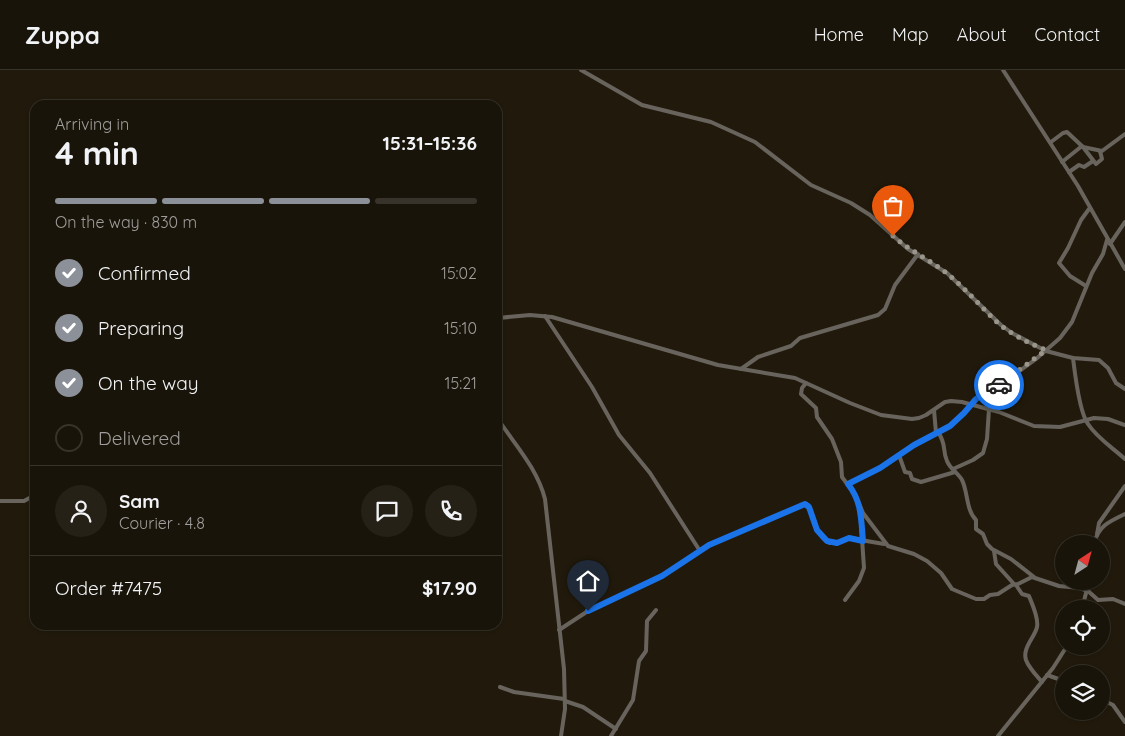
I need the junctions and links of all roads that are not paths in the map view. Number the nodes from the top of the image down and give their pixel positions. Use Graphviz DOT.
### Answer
graph roads {
  1 [pos="581,70"];
  2 [pos="1003,70"];
  3 [pos="1125,134"];
  4 [pos="1051,142"];
  5 [pos="1082,146"];
  6 [pos="1100,151"];
  7 [pos="1093,161"];
  8 [pos="1062,162"];
  9 [pos="1069,172"];
  10 [pos="1089,209"];
  11 [pos="1125,222"];
  12 [pos="1109,242"];
  13 [pos="918,254"];
  14 [pos="1125,269"];
  15 [pos="1086,286"];
  16 [pos="545,316"];
  17 [pos="502,318"];
  18 [pos="1046,350"];
  19 [pos="1073,358"];
  20 [pos="741,369"];
  21 [pos="806,383"];
  22 [pos="1125,389"];
  23 [pos="971,404"];
  24 [pos="989,409"];
  25 [pos="934,410"];
  26 [pos="1085,420"];
  27 [pos="502,425"];
  28 [pos="1125,425"];
  29 [pos="937,432"];
  30 [pos="899,455"];
  31 [pos="1125,459"];
  32 [pos="954,471"];
  33 [pos="848,484"];
  34 [pos="1125,486"];
  35 [pos="30,498"];
  36 [pos="0,501"];
  37 [pos="860,506"];
  38 [pos="1125,514"];
  39 [pos="1097,534"];
  40 [pos="863,541"];
  41 [pos="886,544"];
  42 [pos="700,551"];
  43 [pos="994,551"];
  44 [pos="1036,578"];
  45 [pos="1015,585"];
  46 [pos="1087,591"];
  47 [pos="845,600"];
  48 [pos="1084,600"];
  49 [pos="1125,604"];
  50 [pos="656,610"];
  51 [pos="559,630"];
  52 [pos="1061,655"];
  53 [pos="1047,676"];
  54 [pos="1055,678"];
  55 [pos="1042,682"];
  56 [pos="500,687"];
  57 [pos="565,700"];
  58 [pos="1110,704"];
  59 [pos="1125,722"];
  60 [pos="616,728"];
  61 [pos="561,736"];
  62 [pos="612,736"];
  63 [pos="998,736"];
  1 -- 13 [label="street"];
  2 -- 4 [label="street"];
  3 -- 6 [label="street"];
  4 -- 5 [label="street"];
  4 -- 8 [label="street"];
  5 -- 6 [label="street"];
  5 -- 7 [label="street"];
  5 -- 8 [label="street"];
  6 -- 7 [label="street"];
  7 -- 9 [label="street"];
  8 -- 9 [label="street"];
  9 -- 10 [label="street"];
  10 -- 12 [label="street"];
  10 -- 15 [label="street"];
  11 -- 12 [label="street"];
  12 -- 14 [label="street"];
  12 -- 15 [label="street"];
  13 -- 18 [label="street"];
  13 -- 20 [label="street"];
  15 -- 18 [label="street"];
  16 -- 17 [label="street"];
  16 -- 20 [label="street"];
  16 -- 42 [label="street"];
  18 -- 19 [label="street"];
  18 -- 23 [label="street"];
  19 -- 22 [label="street"];
  19 -- 26 [label="street"];
  20 -- 21 [label="street"];
  21 -- 25 [label="street"];
  21 -- 33 [label="street"];
  23 -- 24 [label="street"];
  23 -- 25 [label="street"];
  23 -- 29 [label="street"];
  24 -- 26 [label="street"];
  24 -- 32 [label="street"];
  25 -- 29 [label="street"];
  26 -- 28 [label="street"];
  26 -- 31 [label="street"];
  27 -- 51 [label="street"];
  29 -- 30 [label="street"];
  29 -- 32 [label="street"];
  30 -- 32 [label="street"];
  30 -- 33 [label="street"];
  32 -- 43 [label="street"];
  33 -- 37 [label="street"];
  34 -- 39 [label="street"];
  35 -- 36 [label="street"];
  37 -- 40 [label="street"];
  37 -- 41 [label="street"];
  38 -- 39 [label="street"];
  40 -- 41 [label="street"];
  40 -- 42 [label="street"];
  40 -- 47 [label="street"];
  41 -- 45 [label="street"];
  42 -- 51 [label="street"];
  43 -- 44 [label="street"];
  43 -- 45 [label="street"];
  44 -- 45 [label="street"];
  44 -- 46 [label="street"];
  45 -- 55 [label="street"];
  46 -- 48 [label="street"];
  46 -- 49 [label="street"];
  50 -- 60 [label="street"];
  51 -- 57 [label="street"];
  52 -- 53 [label="street"];
  53 -- 54 [label="street"];
  53 -- 55 [label="street"];
  55 -- 63 [label="street"];
  56 -- 57 [label="street"];
  57 -- 60 [label="street"];
  57 -- 61 [label="street"];
  58 -- 59 [label="street"];
  60 -- 62 [label="street"];
}
